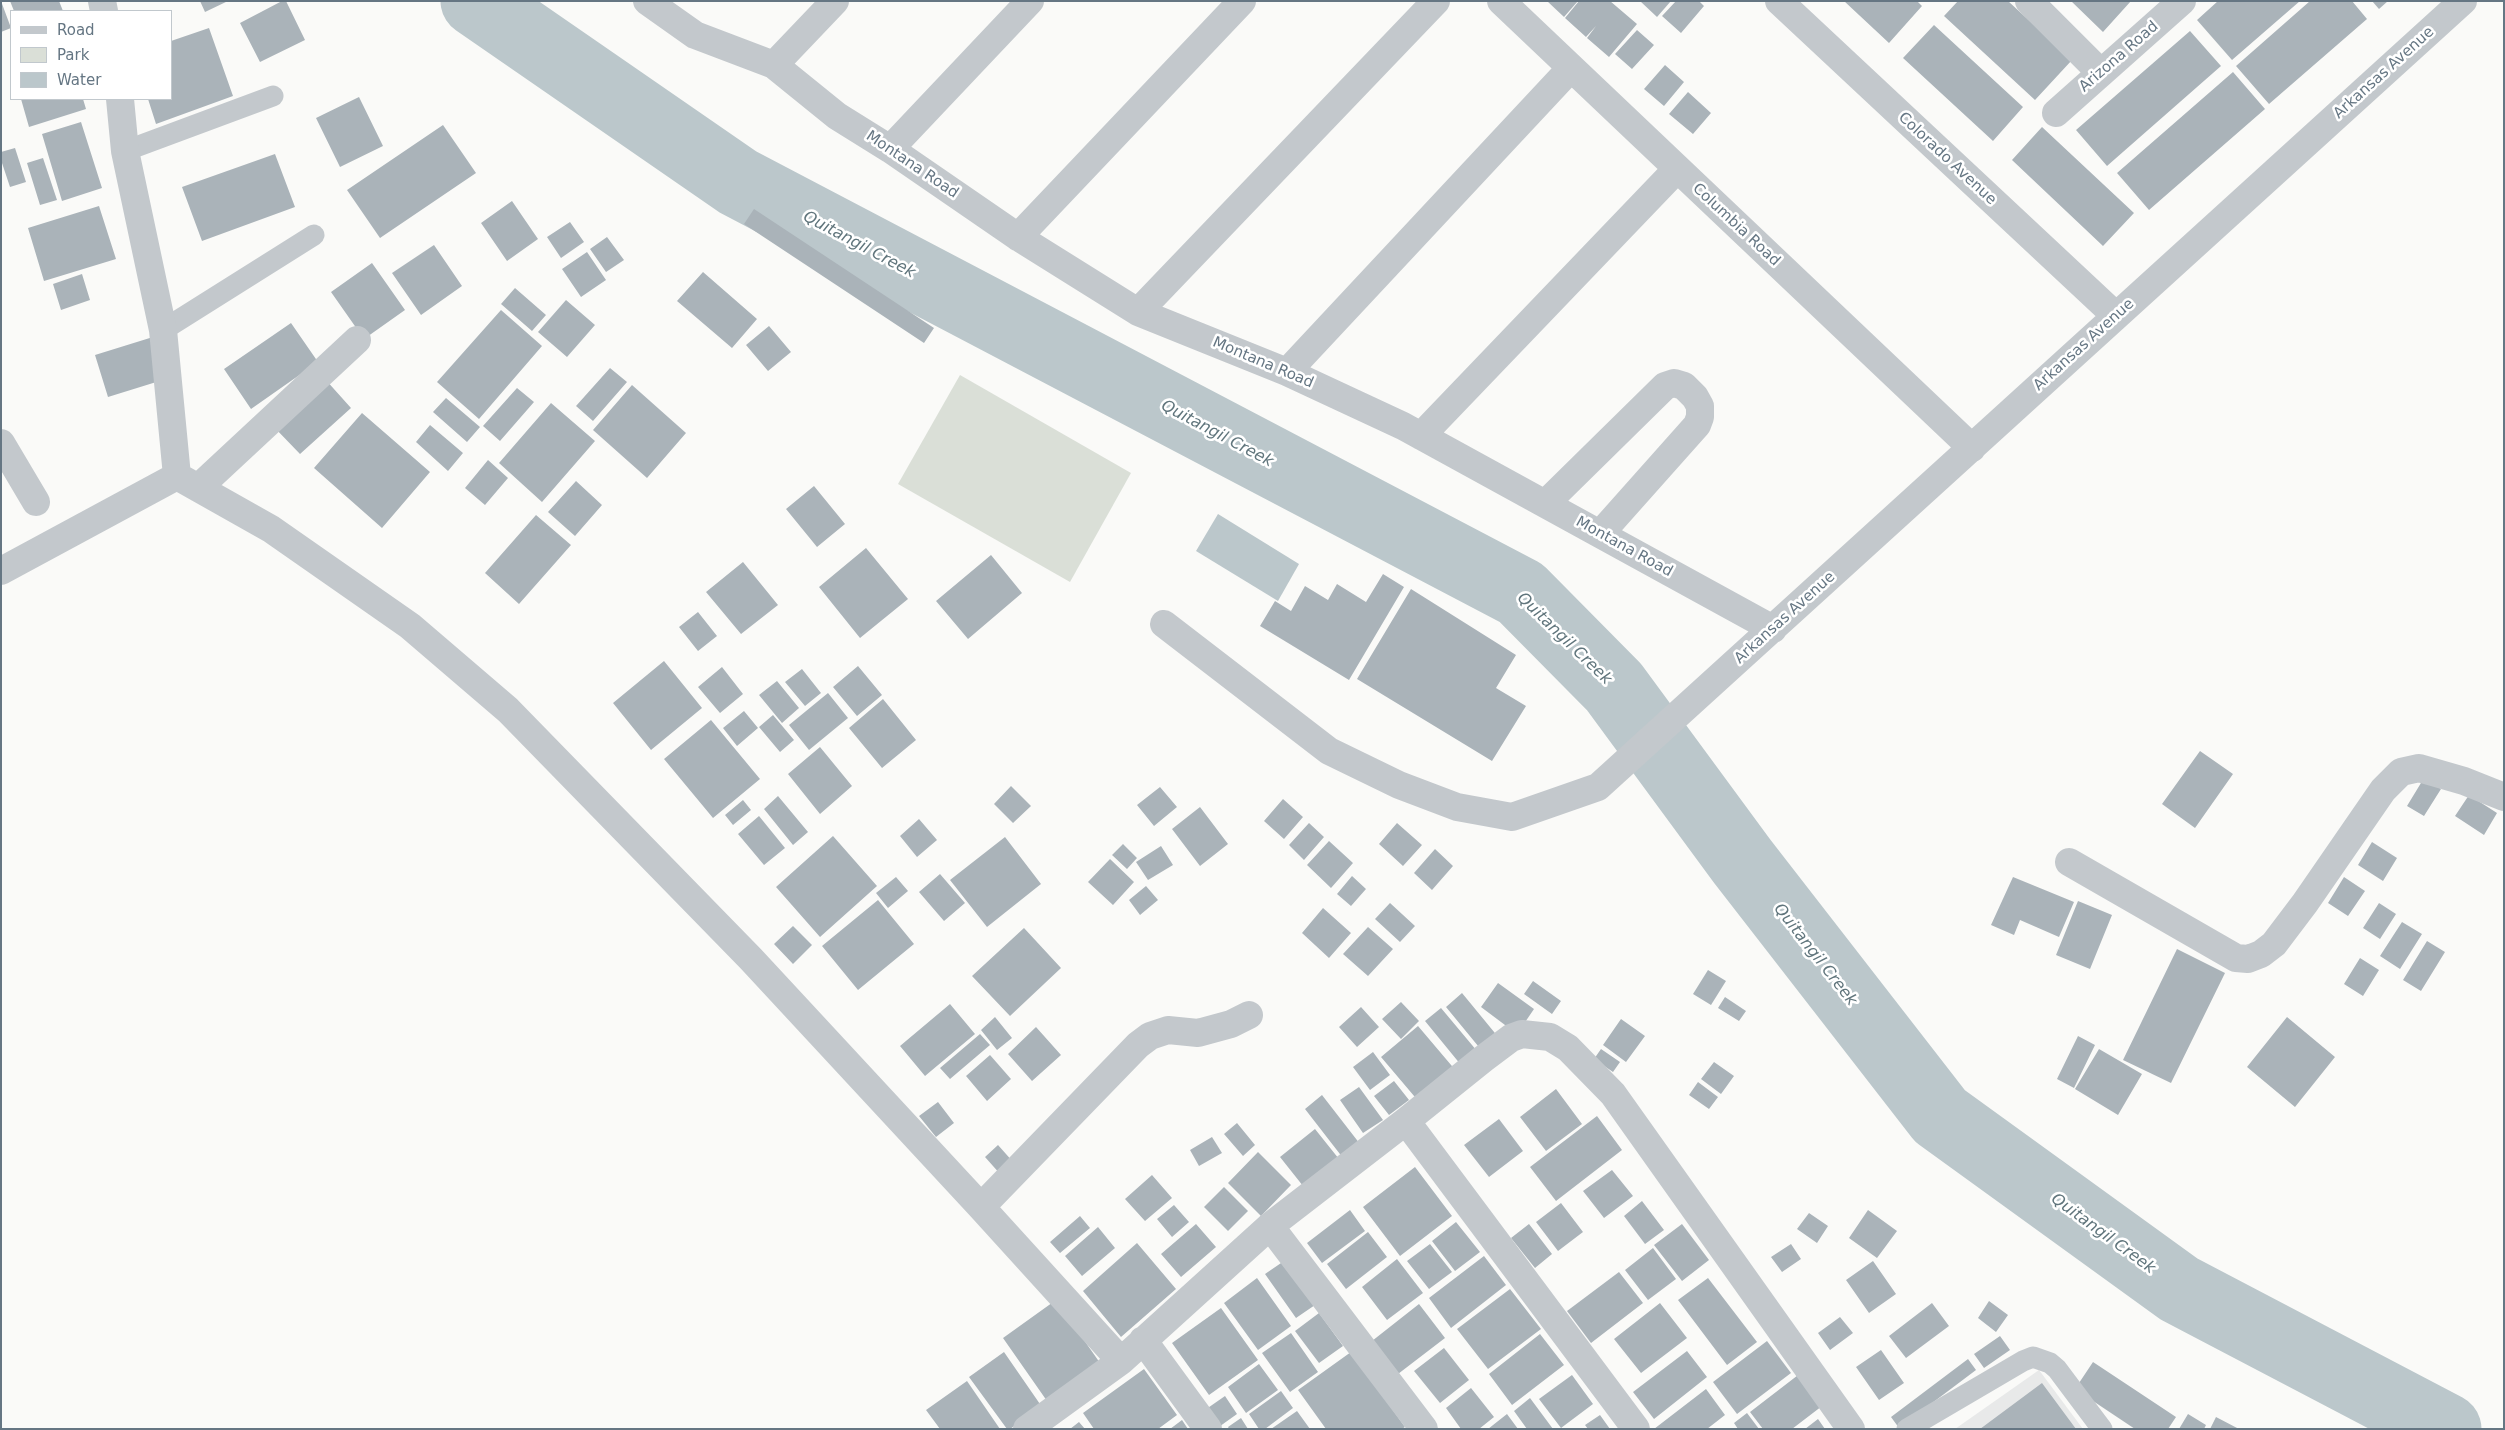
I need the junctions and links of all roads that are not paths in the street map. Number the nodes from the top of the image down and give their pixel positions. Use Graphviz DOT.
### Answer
graph roads {
  1 [pos="647,1"];
  2 [pos="834,1"];
  3 [pos="1030,1"];
  4 [pos="1242,1"];
  5 [pos="1436,1"];
  6 [pos="1501,1"];
  7 [pos="1779,1"];
  8 [pos="2029,1"];
  9 [pos="2182,1"];
  10 [pos="2463,1"];
  11 [pos="774,65"];
  12 [pos="1571,68"];
  13 [pos="2101,72"];
  14 [pos="273,96"];
  15 [pos="120,100"];
  16 [pos="2056,113"];
  17 [pos="890,149"];
  18 [pos="125,151"];
  19 [pos="1677,168"];
  20 [pos="314,235"];
  21 [pos="1018,237"];
  22 [pos="1138,312"];
  23 [pos="2116,316"];
  24 [pos="163,330"];
  25 [pos="357,340"];
  26 [pos="1287,372"];
  27 [pos="1421,436"];
  28 [pos="1,443"];
  29 [pos="1972,448"];
  30 [pos="187,482"];
  31 [pos="36,502"];
  32 [pos="1545,504"];
  33 [pos="1600,534"];
  34 [pos="1,570"];
  35 [pos="1164,624"];
  36 [pos="1773,628"];
  37 [pos="2504,797"];
  38 [pos="2069,862"];
  39 [pos="1249,1015"];
  40 [pos="1406,1121"];
  41 [pos="981,1207"];
  42 [pos="1270,1226"];
  43 [pos="1143,1340"];
  44 [pos="1120,1361"];
  45 [pos="1027,1429"];
  46 [pos="1208,1429"];
  47 [pos="1424,1429"];
  48 [pos="1636,1429"];
  49 [pos="1851,1429"];
  50 [pos="1907,1429"];
  51 [pos="2102,1429"];
  1 -- 11 [label="street, Montana Road"];
  2 -- 11 [label="street"];
  3 -- 17 [label="street"];
  4 -- 21 [label="street"];
  5 -- 22 [label="street"];
  6 -- 12 [label="street, Columbia Road"];
  7 -- 23 [label="street, Colorado Avenue"];
  8 -- 13 [label="street"];
  9 -- 13 [label="street, Arizona Road"];
  10 -- 23 [label="street, Arkansas Avenue"];
  11 -- 17 [label="street, Montana Road"];
  12 -- 19 [label="street, Columbia Road"];
  12 -- 26 [label="street"];
  13 -- 16 [label="street, Arizona Road"];
  14 -- 18 [label="lane"];
  15 -- 18 [label="street"];
  17 -- 21 [label="street, Montana Road"];
  18 -- 24 [label="street"];
  19 -- 27 [label="street"];
  19 -- 29 [label="street, Columbia Road"];
  20 -- 24 [label="lane"];
  21 -- 22 [label="street, Montana Road"];
  22 -- 26 [label="street, Montana Road"];
  23 -- 29 [label="street, Arkansas Avenue"];
  24 -- 30 [label="street"];
  25 -- 30 [label="street"];
  26 -- 27 [label="street, Montana Road"];
  27 -- 32 [label="street, Montana Road"];
  28 -- 31 [label="street"];
  29 -- 36 [label="street, Arkansas Avenue"];
  30 -- 34 [label="street"];
  30 -- 41 [label="street"];
  32 -- 33 [label="street, Montana Road"];
  32 -- 33 [label="street"];
  33 -- 36 [label="street, Montana Road"];
  35 -- 36 [label="street, Arkansas Avenue"];
  37 -- 38 [label="street"];
  39 -- 41 [label="street"];
  40 -- 42 [label="street"];
  40 -- 48 [label="street"];
  40 -- 49 [label="street"];
  41 -- 44 [label="street"];
  42 -- 43 [label="street"];
  42 -- 47 [label="street"];
  43 -- 44 [label="street"];
  43 -- 46 [label="street"];
  44 -- 45 [label="street"];
  50 -- 51 [label="lane"];
}
